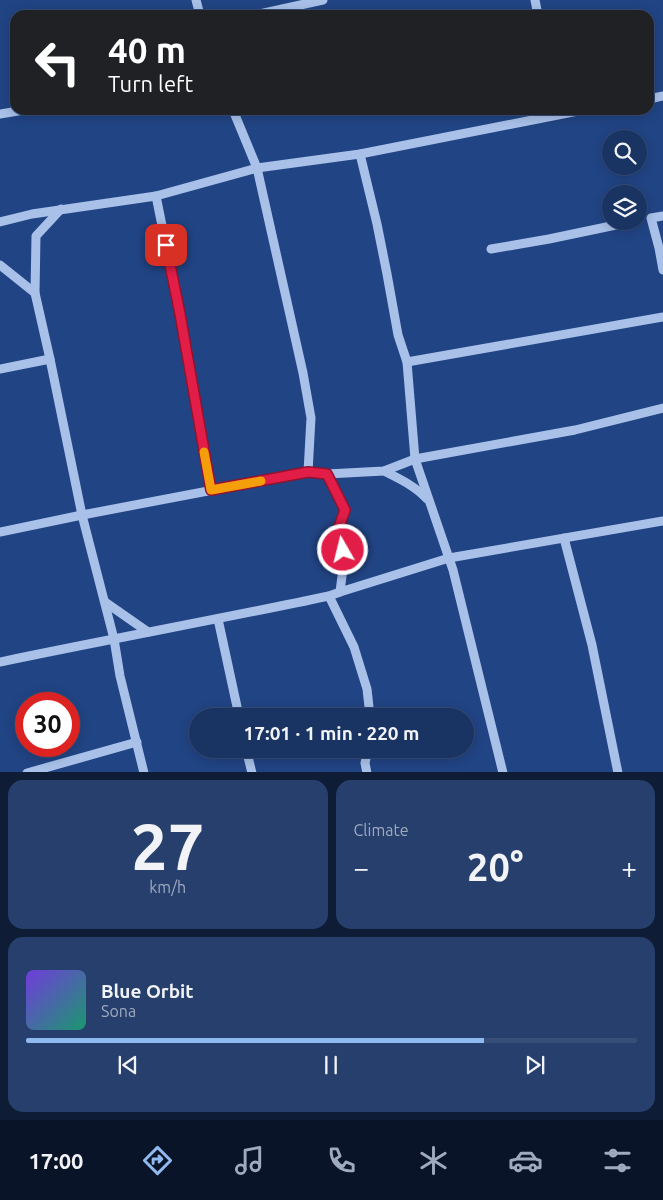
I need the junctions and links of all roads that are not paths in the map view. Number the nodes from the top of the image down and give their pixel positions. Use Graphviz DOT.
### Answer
graph roads {
  1 [pos="323,0"];
  2 [pos="277,10"];
  3 [pos="235,115"];
  4 [pos="548,115"];
  5 [pos="360,154"];
  6 [pos="257,168"];
  7 [pos="156,196"];
  8 [pos="61,209"];
  9 [pos="663,216"];
  10 [pos="651,218"];
  11 [pos="647,219"];
  12 [pos="0,222"];
  13 [pos="602,228"];
  14 [pos="491,249"];
  15 [pos="0,265"];
  16 [pos="663,270"];
  17 [pos="35,292"];
  18 [pos="663,317"];
  19 [pos="50,359"];
  20 [pos="407,362"];
  21 [pos="0,369"];
  22 [pos="663,408"];
  23 [pos="415,460"];
  24 [pos="384,471"];
  25 [pos="308,472"];
  26 [pos="327,474"];
  27 [pos="211,490"];
  28 [pos="429,502"];
  29 [pos="82,515"];
  30 [pos="663,521"];
  31 [pos="0,532"];
  32 [pos="564,538"];
  33 [pos="450,558"];
  34 [pos="340,592"];
  35 [pos="330,596"];
  36 [pos="105,602"];
  37 [pos="218,619"];
  38 [pos="148,632"];
  39 [pos="114,639"];
  40 [pos="0,662"];
  41 [pos="237,708"];
  42 [pos="369,708"];
  43 [pos="137,742"];
  44 [pos="248,758"];
  45 [pos="365,758"];
  46 [pos="27,772"];
  47 [pos="144,772"];
  48 [pos="252,772"];
  49 [pos="367,772"];
  50 [pos="503,772"];
  51 [pos="618,772"];
  1 -- 2 [label="street"];
  3 -- 6 [label="street"];
  4 -- 5 [label="street"];
  5 -- 6 [label="street"];
  5 -- 20 [label="street"];
  6 -- 7 [label="street"];
  6 -- 25 [label="street"];
  7 -- 8 [label="street"];
  7 -- 27 [label="street"];
  8 -- 12 [label="street"];
  8 -- 17 [label="street"];
  9 -- 10 [label="street"];
  10 -- 11 [label="street"];
  10 -- 16 [label="street"];
  13 -- 14 [label="street"];
  15 -- 17 [label="street"];
  17 -- 19 [label="street"];
  18 -- 20 [label="street"];
  19 -- 21 [label="street"];
  19 -- 29 [label="street"];
  20 -- 23 [label="street"];
  22 -- 23 [label="street"];
  23 -- 24 [label="street"];
  23 -- 28 [label="street"];
  24 -- 26 [label="street"];
  24 -- 28 [label="street"];
  25 -- 26 [label="street"];
  25 -- 27 [label="street"];
  26 -- 34 [label="street"];
  27 -- 29 [label="street"];
  28 -- 33 [label="street"];
  29 -- 31 [label="street"];
  29 -- 36 [label="street"];
  30 -- 32 [label="street"];
  32 -- 33 [label="street"];
  32 -- 51 [label="street"];
  33 -- 34 [label="street"];
  33 -- 50 [label="street"];
  34 -- 35 [label="street"];
  35 -- 37 [label="street"];
  35 -- 42 [label="street"];
  36 -- 38 [label="street"];
  36 -- 39 [label="street"];
  37 -- 38 [label="street"];
  37 -- 41 [label="street"];
  38 -- 39 [label="street"];
  39 -- 40 [label="street"];
  39 -- 43 [label="street"];
  43 -- 46 [label="street"];
  43 -- 47 [label="street"];
  44 -- 48 [label="street"];
  45 -- 49 [label="street"];
}
